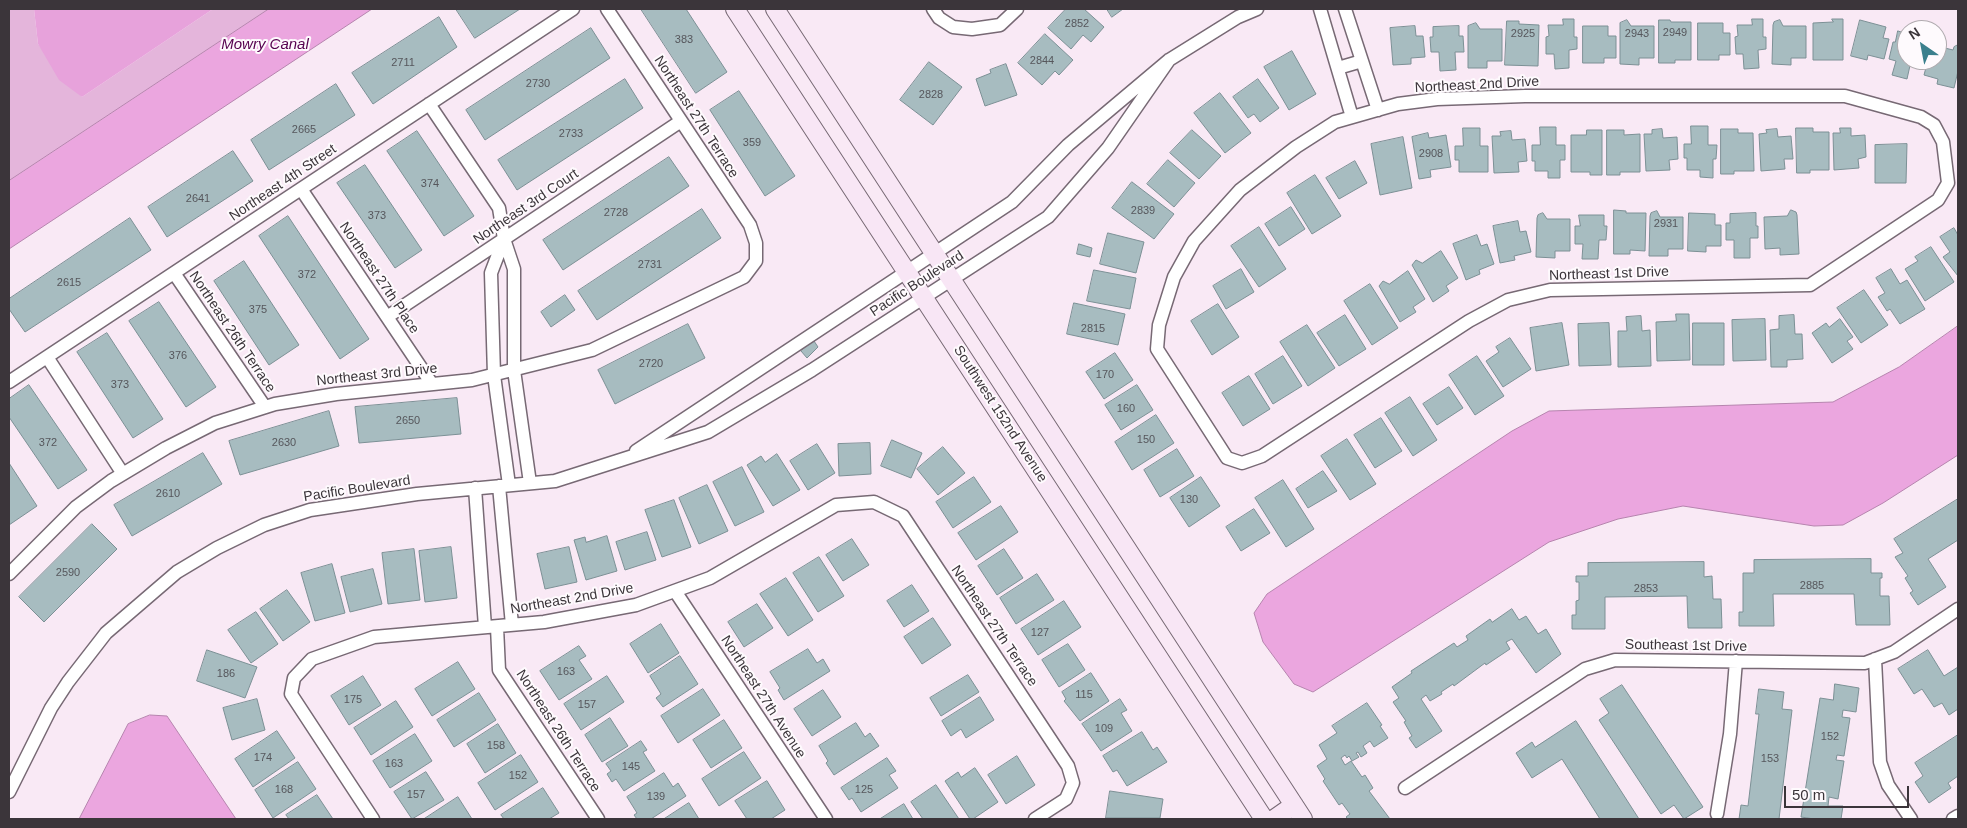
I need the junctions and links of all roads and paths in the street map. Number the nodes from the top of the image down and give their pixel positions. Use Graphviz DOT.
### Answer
graph roads {
  1 [pos="573,9"];
  2 [pos="607,9"];
  3 [pos="735,9"];
  4 [pos="775,9"];
  5 [pos="933,9"];
  6 [pos="1017,9"];
  7 [pos="1257,9"];
  8 [pos="1320,9"];
  9 [pos="1345,9"];
  10 [pos="1169,60"];
  11 [pos="1362,61"];
  12 [pos="1338,68"];
  13 [pos="429,104"];
  14 [pos="1378,110"];
  15 [pos="1352,117"];
  16 [pos="682,121"];
  17 [pos="301,189"];
  18 [pos="1938,200"];
  19 [pos="504,239"];
  20 [pos="756,243"];
  21 [pos="935,253"];
  22 [pos="906,271"];
  23 [pos="174,273"];
  24 [pos="952,280"];
  25 [pos="924,298"];
  26 [pos="387,318"];
  27 [pos="47,357"];
  28 [pos="514,370"];
  29 [pos="494,375"];
  30 [pos="9,382"];
  31 [pos="432,384"];
  32 [pos="265,407"];
  33 [pos="624,459"];
  34 [pos="1242,463"];
  35 [pos="123,474"];
  36 [pos="530,483"];
  37 [pos="504,486"];
  38 [pos="475,488"];
  39 [pos="874,502"];
  40 [pos="9,574"];
  41 [pos="676,590"];
  42 [pos="1958,609"];
  43 [pos="512,625"];
  44 [pos="491,627"];
  45 [pos="1875,659"];
  46 [pos="1736,661"];
  47 [pos="1405,788"];
  48 [pos="9,792"];
  49 [pos="1298,812"];
  50 [pos="1717,814"];
  51 [pos="1958,816"];
  52 [pos="373,819"];
  53 [pos="598,819"];
  54 [pos="826,819"];
  55 [pos="1035,819"];
  56 [pos="1264,819"];
  57 [pos="1274,819"];
  58 [pos="1910,819"];
  59 [pos="1953,819"];
  1 -- 13 [label="street, Northeast 4th Street"];
  2 -- 16 [label="street, Northeast 27th Terrace"];
  3 -- 22 [label="street, Southwest 152nd Avenue"];
  4 -- 21 [label="street"];
  5 -- 6 [label="street"];
  7 -- 10 [label="street, Pacific Boulevard"];
  8 -- 12 [label="street"];
  9 -- 11 [label="street"];
  10 -- 21 [label="street, Pacific Boulevard"];
  10 -- 24 [label="street, Pacific Boulevard"];
  11 -- 12 [label="street"];
  11 -- 14 [label="street"];
  12 -- 15 [label="street"];
  13 -- 17 [label="street, Northeast 4th Street"];
  13 -- 19 [label="street"];
  14 -- 15 [label="street, Northeast 2nd Drive"];
  14 -- 18 [label="street, Northeast 2nd Drive"];
  15 -- 34 [label="street, Northeast 2nd Drive"];
  16 -- 19 [label="street, Northeast 3rd Court"];
  16 -- 20 [label="street, Northeast 27th Terrace"];
  17 -- 23 [label="street, Northeast 4th Street"];
  17 -- 26 [label="street, Northeast 27th Place"];
  18 -- 34 [label="street, Northeast 1st Drive"];
  19 -- 26 [label="street, Northeast 3rd Court"];
  19 -- 28 [label="street"];
  19 -- 29 [label="street"];
  20 -- 28 [label="street, Northeast 3rd Drive"];
  21 -- 22 [label="street, Pacific Boulevard"];
  21 -- 24 [label="street"];
  22 -- 25 [label="street, Southwest 152nd Avenue"];
  22 -- 33 [label="street, Pacific Boulevard"];
  23 -- 27 [label="street, Northeast 4th Street"];
  23 -- 32 [label="street, Northeast 26th Terrace"];
  24 -- 25 [label="street, Pacific Boulevard"];
  24 -- 49 [label="street"];
  25 -- 33 [label="street, Pacific Boulevard"];
  25 -- 56 [label="street, Southwest 152nd Avenue"];
  26 -- 31 [label="street, Northeast 27th Place"];
  27 -- 30 [label="street, Northeast 4th Street"];
  27 -- 35 [label="street"];
  28 -- 29 [label="street, Northeast 3rd Drive"];
  28 -- 36 [label="street"];
  29 -- 31 [label="street, Northeast 3rd Drive"];
  29 -- 37 [label="street"];
  31 -- 32 [label="street, Northeast 3rd Drive"];
  32 -- 35 [label="street, Northeast 3rd Drive"];
  33 -- 36 [label="street, Pacific Boulevard"];
  35 -- 40 [label="street, Northeast 3rd Drive"];
  36 -- 37 [label="street, Pacific Boulevard"];
  37 -- 38 [label="street, Pacific Boulevard"];
  37 -- 43 [label="street"];
  38 -- 44 [label="street"];
  38 -- 48 [label="street, Pacific Boulevard"];
  39 -- 41 [label="street, Northeast 2nd Drive"];
  39 -- 55 [label="street, Northeast 27th Terrace"];
  41 -- 43 [label="street, Northeast 2nd Drive"];
  41 -- 54 [label="street, Northeast 27th Avenue"];
  42 -- 45 [label="street, Southeast 1st Drive"];
  43 -- 44 [label="street, Northeast 2nd Drive"];
  44 -- 52 [label="street, Northeast 2nd Drive"];
  44 -- 53 [label="street, Northeast 26th Terrace"];
  45 -- 46 [label="street, Southeast 1st Drive"];
  45 -- 58 [label="street"];
  46 -- 47 [label="street, Southeast 1st Drive"];
  46 -- 50 [label="street"];
  49 -- 57 [label="street"];
  51 -- 59 [label="street"];
}
